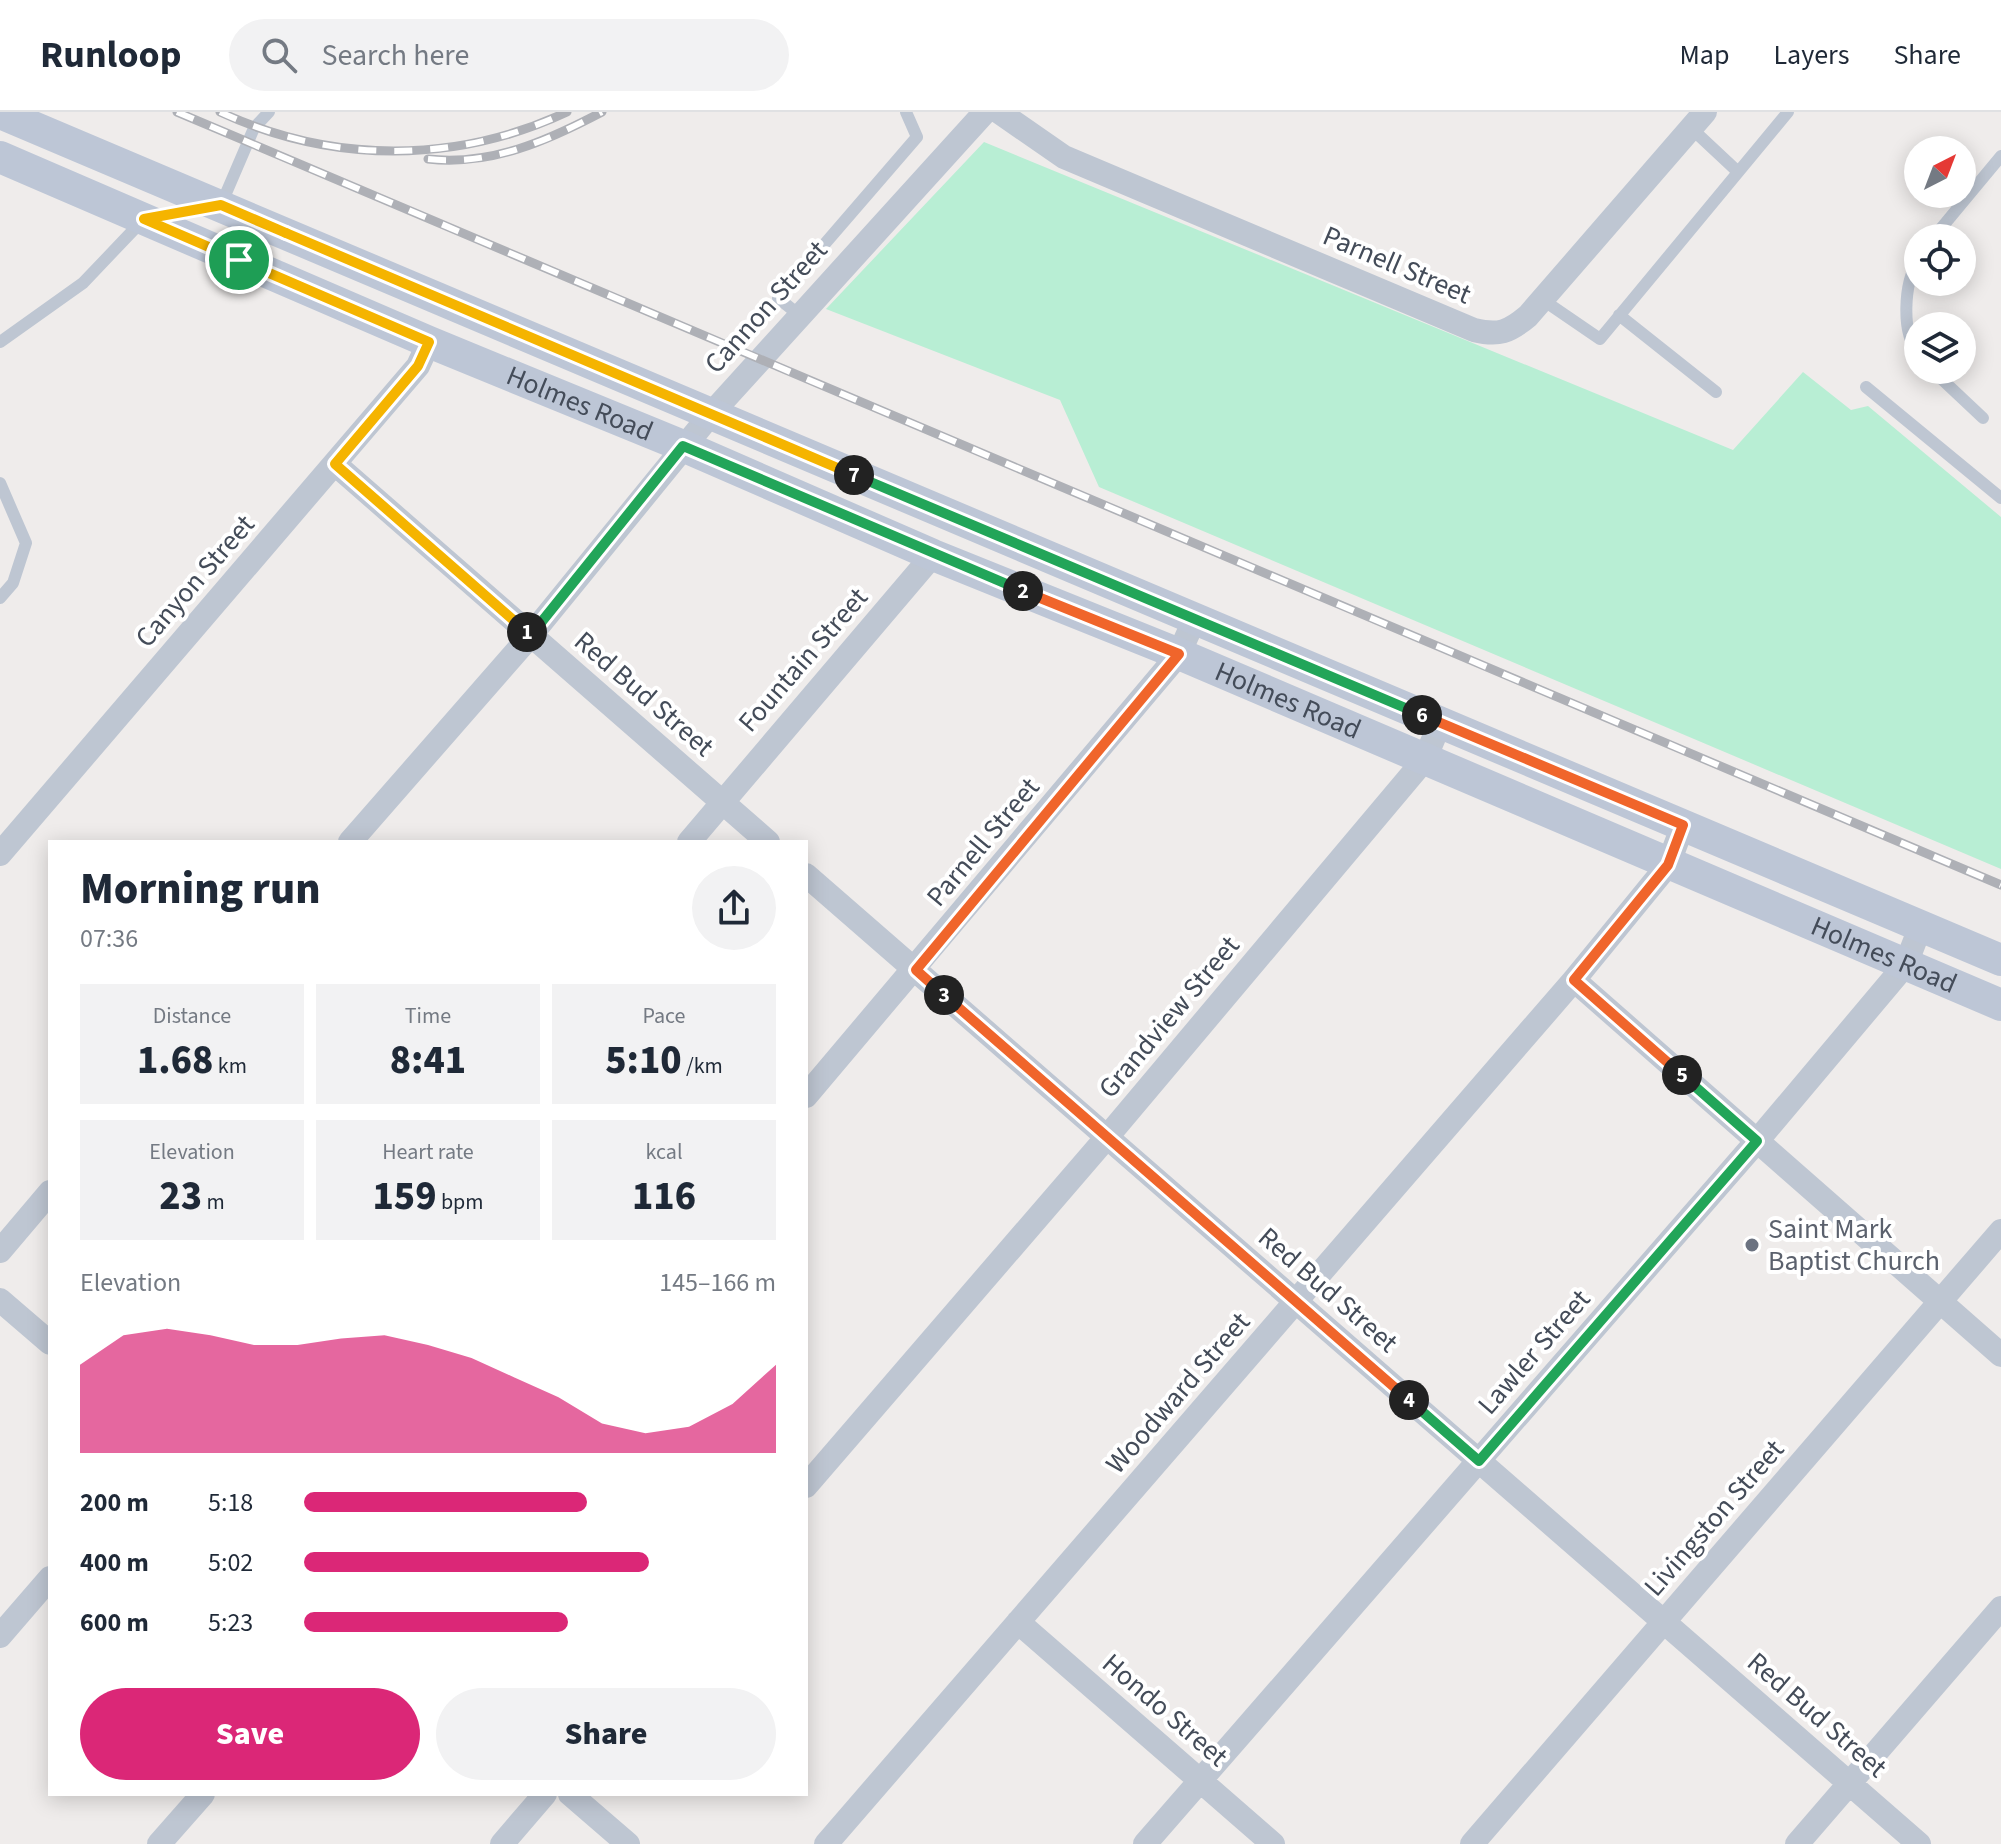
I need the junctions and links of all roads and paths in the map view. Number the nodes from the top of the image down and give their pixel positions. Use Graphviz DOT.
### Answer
graph roads {
  1 [pos="269,112"];
  2 [pos="906,112"];
  3 [pos="985,112"];
  4 [pos="999,112"];
  5 [pos="1788,112"];
  6 [pos="0,113"];
  7 [pos="1698,120"];
  8 [pos="2001,156"];
  9 [pos="0,157"];
  10 [pos="1737,171"];
  11 [pos="221,205"];
  12 [pos="144,219"];
  13 [pos="1945,224"];
  14 [pos="1543,300"];
  15 [pos="798,314"];
  16 [pos="1619,315"];
  17 [pos="0,342"];
  18 [pos="429,342"];
  19 [pos="1947,384"];
  20 [pos="1866,387"];
  21 [pos="1716,392"];
  22 [pos="711,414"];
  23 [pos="1983,418"];
  24 [pos="683,446"];
  25 [pos="335,464"];
  26 [pos="0,483"];
  27 [pos="2001,498"];
  28 [pos="933,555"];
  29 [pos="0,598"];
  30 [pos="1195,618"];
  31 [pos="531,635"];
  32 [pos="1179,654"];
  33 [pos="1440,723"];
  34 [pos="1425,759"];
  35 [pos="722,802"];
  36 [pos="1683,825"];
  37 [pos="352,840"];
  38 [pos="691,840"];
  39 [pos="766,840"];
  40 [pos="0,854"];
  41 [pos="1668,865"];
  42 [pos="808,877"];
  43 [pos="1921,925"];
  44 [pos="2001,960"];
  45 [pos="1906,964"];
  46 [pos="916,970"];
  47 [pos="1574,980"];
  48 [pos="2001,1005"];
  49 [pos="808,1094"];
  50 [pos="1107,1137"];
  51 [pos="1757,1141"];
  52 [pos="48,1194"];
  53 [pos="2001,1231"];
  54 [pos="0,1251"];
  55 [pos="0,1300"];
  56 [pos="1939,1301"];
  57 [pos="1297,1302"];
  58 [pos="48,1341"];
  59 [pos="2001,1355"];
  60 [pos="1479,1461"];
  61 [pos="808,1484"];
  62 [pos="48,1580"];
  63 [pos="2001,1608"];
  64 [pos="1018,1622"];
  65 [pos="1664,1622"];
  66 [pos="0,1636"];
  67 [pos="1200,1780"];
  68 [pos="1849,1783"];
  69 [pos="201,1796"];
  70 [pos="543,1796"];
  71 [pos="572,1796"];
  72 [pos="159,1844"];
  73 [pos="502,1844"];
  74 [pos="628,1844"];
  75 [pos="826,1844"];
  76 [pos="1145,1844"];
  77 [pos="1273,1844"];
  78 [pos="1472,1844"];
  79 [pos="1797,1844"];
  80 [pos="1919,1844"];
  1 -- 11 [label="lane"];
  2 -- 15 [label="lane"];
  3 -- 15 [label="street, Cannon Street"];
  4 -- 14 [label="street, Parnell Street"];
  5 -- 10 [label="lane"];
  6 -- 11 [label="main road, Holmes Road"];
  7 -- 10 [label="lane"];
  7 -- 14 [label="street, Parnell Street"];
  8 -- 13 [label="lane"];
  9 -- 12 [label="main road, Holmes Road"];
  10 -- 16 [label="lane"];
  11 -- 12 [label="main road"];
  11 -- 22 [label="main road, Holmes Road"];
  12 -- 17 [label="lane"];
  12 -- 18 [label="main road, Holmes Road"];
  14 -- 16 [label="lane"];
  15 -- 22 [label="street, Cannon Street"];
  16 -- 21 [label="lane"];
  18 -- 24 [label="main road, Holmes Road"];
  18 -- 25 [label="street, Canyon Street"];
  19 -- 23 [label="lane"];
  20 -- 27 [label="lane"];
  22 -- 24 [label="street, Cannon Street"];
  22 -- 30 [label="main road, Holmes Road"];
  24 -- 28 [label="main road, Holmes Road"];
  24 -- 31 [label="street, Cannon Street"];
  25 -- 31 [label="street, Red Bud Street"];
  25 -- 40 [label="street, Canyon Street"];
  26 -- 29 [label="lane"];
  28 -- 32 [label="main road, Holmes Road"];
  28 -- 35 [label="street, Fountain Street"];
  30 -- 32 [label="street, Parnell Street"];
  30 -- 33 [label="main road, Holmes Road"];
  31 -- 35 [label="street, Red Bud Street"];
  31 -- 37 [label="street, Cannon Street"];
  32 -- 34 [label="main road, Holmes Road"];
  32 -- 46 [label="street, Parnell Street"];
  33 -- 34 [label="street, Grandview Street"];
  33 -- 36 [label="main road, Holmes Road"];
  34 -- 41 [label="main road, Holmes Road"];
  34 -- 50 [label="street, Grandview Street"];
  35 -- 38 [label="street, Fountain Street"];
  35 -- 39 [label="street, Red Bud Street"];
  36 -- 41 [label="street, Woodward Street"];
  36 -- 43 [label="main road, Holmes Road"];
  41 -- 45 [label="main road, Holmes Road"];
  41 -- 47 [label="street, Woodward Street"];
  42 -- 46 [label="street, Red Bud Street"];
  43 -- 44 [label="main road, Holmes Road"];
  43 -- 45 [label="street, Lawler Street"];
  45 -- 48 [label="main road, Holmes Road"];
  45 -- 51 [label="street, Lawler Street"];
  46 -- 49 [label="street, Parnell Street"];
  46 -- 50 [label="street, Red Bud Street"];
  47 -- 51 [label="street"];
  47 -- 57 [label="street, Woodward Street"];
  50 -- 57 [label="street, Red Bud Street"];
  50 -- 61 [label="street, Grandview Street"];
  51 -- 56 [label="street"];
  51 -- 60 [label="street, Lawler Street"];
  52 -- 54 [label="street"];
  53 -- 56 [label="street, Livingston Street"];
  55 -- 58 [label="street"];
  56 -- 59 [label="street"];
  56 -- 65 [label="street, Livingston Street"];
  57 -- 60 [label="street, Red Bud Street"];
  57 -- 64 [label="street, Woodward Street"];
  60 -- 65 [label="street, Red Bud Street"];
  60 -- 67 [label="street, Lawler Street"];
  62 -- 66 [label="street"];
  63 -- 68 [label="street"];
  64 -- 67 [label="street, Hondo Street"];
  64 -- 75 [label="street, Woodward Street"];
  65 -- 68 [label="street, Red Bud Street"];
  65 -- 78 [label="street, Livingston Street"];
  67 -- 76 [label="street, Lawler Street"];
  67 -- 77 [label="street, Hondo Street"];
  68 -- 79 [label="street"];
  68 -- 80 [label="street, Red Bud Street"];
  69 -- 72 [label="street"];
  70 -- 73 [label="street"];
  71 -- 74 [label="street"];
}
